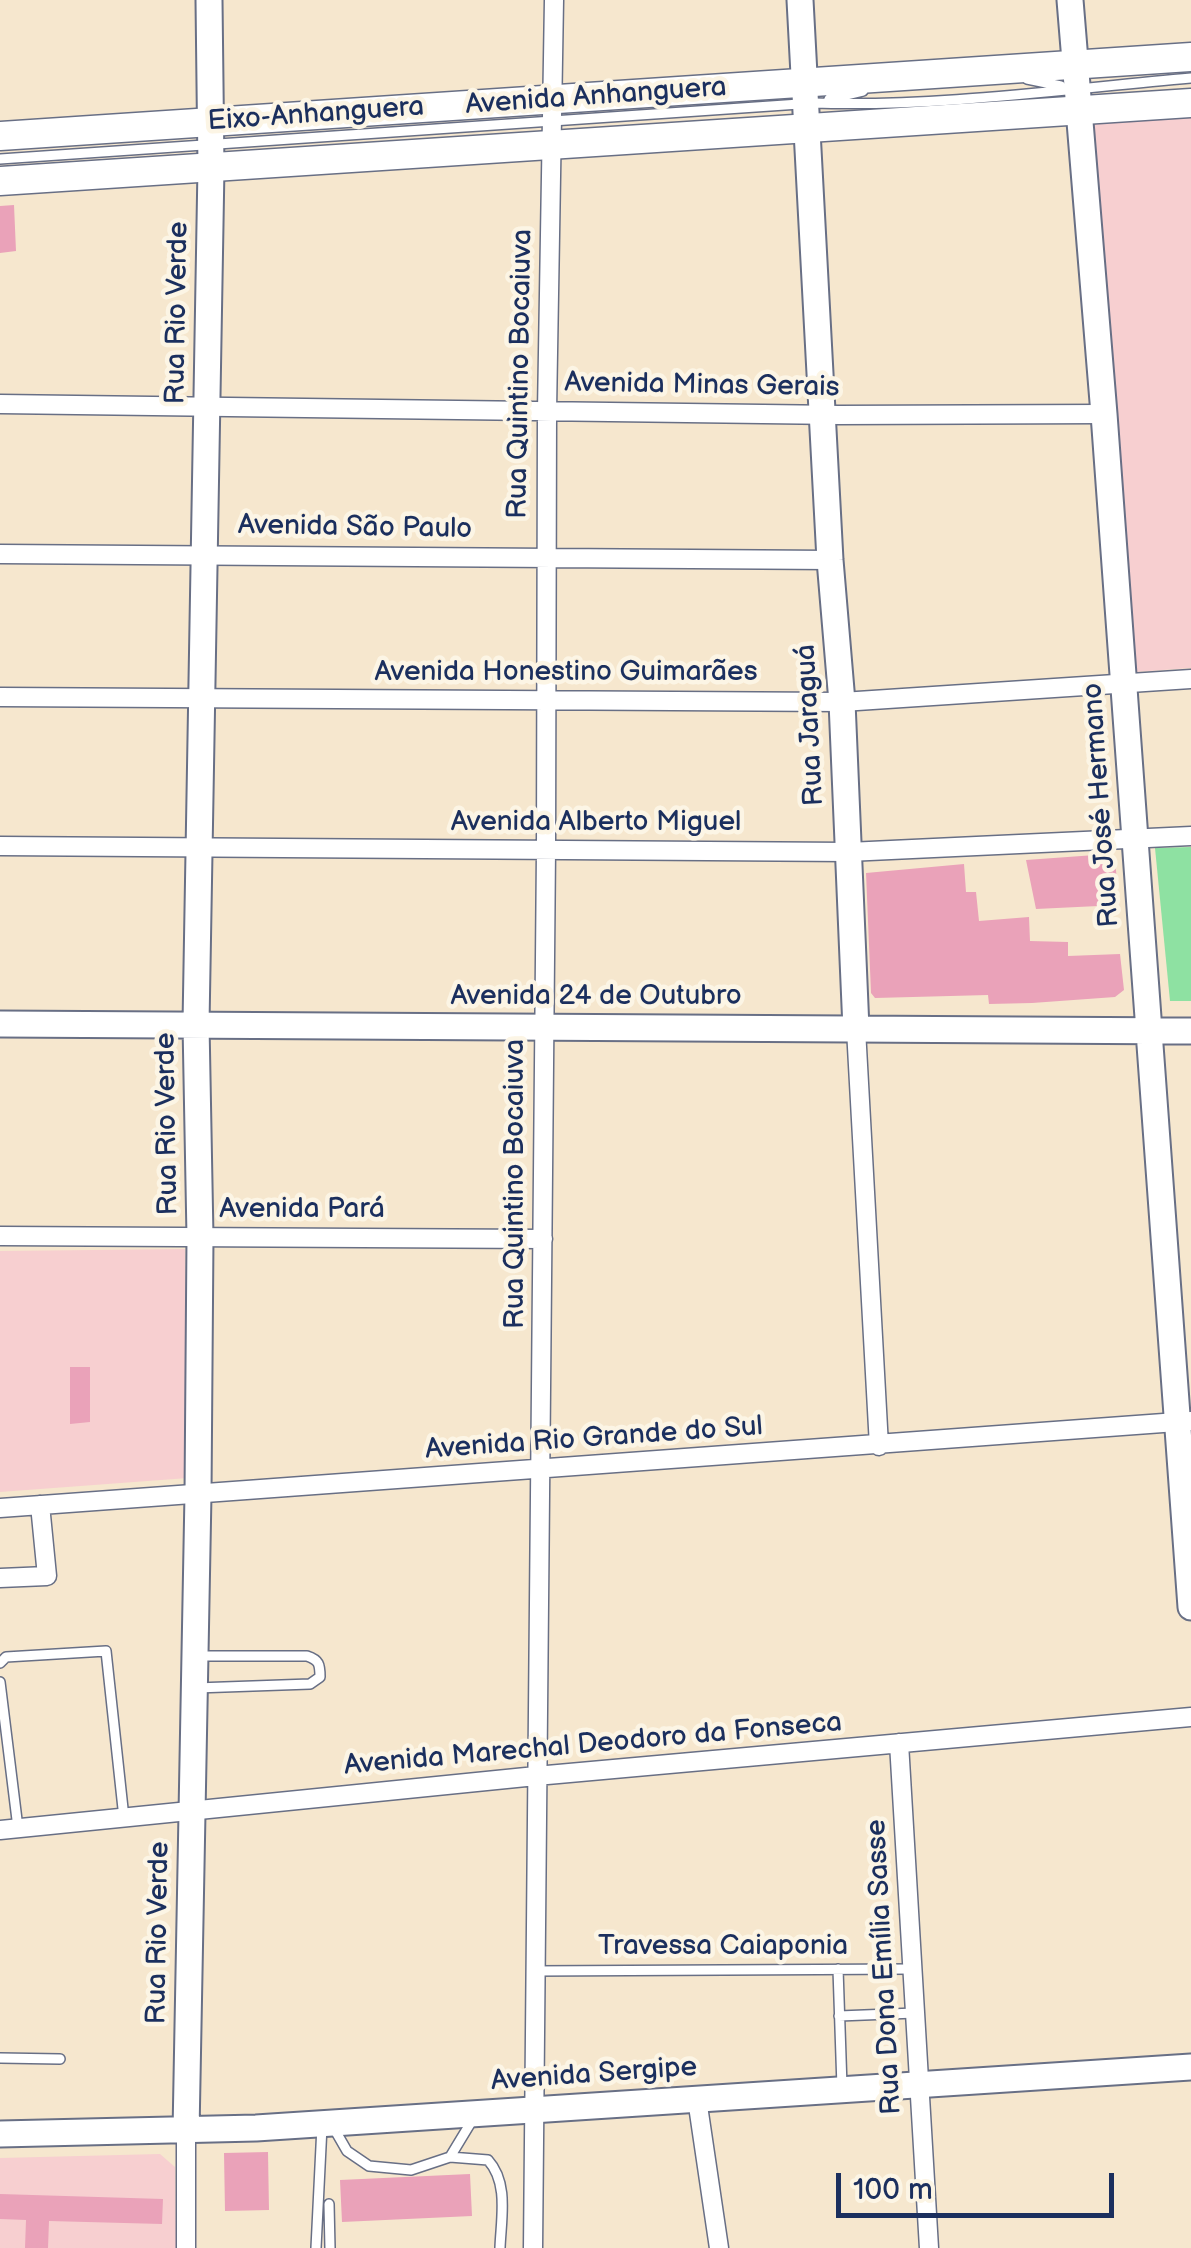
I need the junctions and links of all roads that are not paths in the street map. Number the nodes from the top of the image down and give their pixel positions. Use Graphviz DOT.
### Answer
graph roads {
  1 [pos="209,0"];
  2 [pos="554,0"];
  3 [pos="800,0"];
  4 [pos="1070,0"];
  5 [pos="1191,57"];
  6 [pos="1191,78"];
  7 [pos="1075,87"];
  8 [pos="1191,103"];
  9 [pos="808,104"];
  10 [pos="552,122"];
  11 [pos="0,136"];
  12 [pos="210,145"];
  13 [pos="0,159"];
  14 [pos="0,182"];
  15 [pos="0,404"];
  16 [pos="206,407"];
  17 [pos="547,411"];
  18 [pos="1104,414"];
  19 [pos="823,415"];
  20 [pos="0,554"];
  21 [pos="203,554"];
  22 [pos="546,558"];
  23 [pos="830,560"];
  24 [pos="1191,679"];
  25 [pos="1124,683"];
  26 [pos="0,697"];
  27 [pos="202,698"];
  28 [pos="546,700"];
  29 [pos="842,702"];
  30 [pos="1191,836"];
  31 [pos="1135,838"];
  32 [pos="0,846"];
  33 [pos="200,847"];
  34 [pos="546,850"];
  35 [pos="848,852"];
  36 [pos="0,1024"];
  37 [pos="196,1024"];
  38 [pos="544,1026"];
  39 [pos="856,1029"];
  40 [pos="1149,1030"];
  41 [pos="1191,1030"];
  42 [pos="0,1236"];
  43 [pos="200,1236"];
  44 [pos="543,1238"];
  45 [pos="1184,1422"];
  46 [pos="878,1446"];
  47 [pos="541,1470"];
  48 [pos="198,1494"];
  49 [pos="40,1505"];
  50 [pos="0,1508"];
  51 [pos="0,1578"];
  52 [pos="1191,1607"];
  53 [pos="194,1656"];
  54 [pos="0,1663"];
  55 [pos="0,1682"];
  56 [pos="194,1688"];
  57 [pos="1191,1717"];
  58 [pos="899,1743"];
  59 [pos="536,1776"];
  60 [pos="190,1812"];
  61 [pos="124,1818"];
  62 [pos="9,1829"];
  63 [pos="912,1968"];
  64 [pos="838,1969"];
  65 [pos="535,1970"];
  66 [pos="915,2013"];
  67 [pos="839,2016"];
  68 [pos="0,2058"];
  69 [pos="60,2059"];
  70 [pos="1191,2067"];
  71 [pos="919,2084"];
  72 [pos="842,2089"];
  73 [pos="697,2099"];
  74 [pos="534,2109"];
  75 [pos="475,2113"];
  76 [pos="326,2122"];
  77 [pos="186,2132"];
  78 [pos="0,2134"];
  79 [pos="450,2156"];
  80 [pos="329,2204"];
  81 [pos="186,2248"];
  82 [pos="316,2248"];
  83 [pos="330,2248"];
  84 [pos="500,2248"];
  85 [pos="533,2248"];
  86 [pos="719,2248"];
  87 [pos="928,2248"];
  1 -- 12 [label="street, Rua Rio Verde"];
  2 -- 10 [label="street, Rua Quintino Bocaiuva"];
  3 -- 9 [label="street, Rua Jaraguá"];
  4 -- 7 [label="street, Rua José Hermano"];
  5 -- 7 [label="main road, Avenida Anhanguera"];
  6 -- 7 [label="lane"];
  7 -- 8 [label="main road, Avenida Anhanguera"];
  7 -- 9 [label="main road, Avenida Anhanguera"];
  7 -- 9 [label="main road, Avenida Anhanguera"];
  7 -- 18 [label="street, Rua José Hermano"];
  9 -- 10 [label="main road, Avenida Anhanguera"];
  9 -- 10 [label="main road, Avenida Anhanguera"];
  9 -- 19 [label="street, Rua Jaraguá"];
  10 -- 12 [label="main road, Avenida Anhanguera"];
  10 -- 12 [label="main road, Avenida Anhanguera"];
  10 -- 17 [label="street, Rua Quintino Bocaiuva"];
  11 -- 12 [label="main road, Avenida Anhanguera"];
  12 -- 13 [label="lane, Eixo-Anhanguera"];
  12 -- 14 [label="main road, Avenida Anhanguera"];
  12 -- 16 [label="street, Rua Rio Verde"];
  15 -- 16 [label="street, Avenida Minas Gerais"];
  16 -- 17 [label="street, Avenida Minas Gerais"];
  16 -- 21 [label="street, Rua Rio Verde"];
  17 -- 19 [label="street, Avenida Minas Gerais"];
  17 -- 22 [label="street, Rua Quintino Bocaiuva"];
  18 -- 19 [label="street, Avenida Minas Gerais"];
  18 -- 25 [label="street, Rua José Hermano"];
  19 -- 23 [label="street, Rua Jaraguá"];
  20 -- 21 [label="street, Avenida São Paulo"];
  21 -- 22 [label="street, Avenida São Paulo"];
  21 -- 27 [label="street, Rua Rio Verde"];
  22 -- 23 [label="street, Avenida São Paulo"];
  22 -- 28 [label="street, Rua Quintino Bocaiuva"];
  23 -- 29 [label="street, Rua Jaraguá"];
  24 -- 25 [label="street, Avenida Honestino Guimarães"];
  25 -- 29 [label="street, Avenida Honestino Guimarães"];
  25 -- 31 [label="street, Rua José Hermano"];
  26 -- 27 [label="street, Avenida Honestino Guimarães"];
  27 -- 28 [label="street, Avenida Honestino Guimarães"];
  27 -- 33 [label="street, Rua Rio Verde"];
  28 -- 29 [label="street, Avenida Honestino Guimarães"];
  28 -- 34 [label="street, Rua Quintino Bocaiuva"];
  29 -- 35 [label="street, Rua Jaraguá"];
  30 -- 31 [label="street, Avenida Alberto Miguel"];
  31 -- 35 [label="street, Avenida Alberto Miguel"];
  31 -- 40 [label="street, Rua José Hermano"];
  32 -- 33 [label="street, Avenida Alberto Miguel"];
  33 -- 34 [label="street, Avenida Alberto Miguel"];
  33 -- 37 [label="street, Rua Rio Verde"];
  34 -- 35 [label="street, Avenida Alberto Miguel"];
  34 -- 38 [label="street, Rua Quintino Bocaiuva"];
  35 -- 39 [label="street, Rua Jaraguá"];
  36 -- 37 [label="street, Avenida 24 de Outubro"];
  37 -- 38 [label="street, Avenida 24 de Outubro"];
  37 -- 43 [label="street, Rua Rio Verde"];
  38 -- 39 [label="street, Avenida 24 de Outubro"];
  38 -- 44 [label="street, Rua Quintino Bocaiuva"];
  39 -- 40 [label="street, Avenida 24 de Outubro"];
  39 -- 46 [label="street, Rua Jaraguá"];
  40 -- 41 [label="street, Avenida 24 de Outubro"];
  40 -- 45 [label="street, Rua José Hermano"];
  42 -- 43 [label="street, Avenida Pará"];
  43 -- 44 [label="street, Avenida Pará"];
  43 -- 48 [label="street, Rua Rio Verde"];
  44 -- 47 [label="street, Rua Quintino Bocaiuva"];
  45 -- 46 [label="street, Avenida Rio Grande do Sul"];
  45 -- 52 [label="street, Rua José Hermano"];
  46 -- 47 [label="street, Avenida Rio Grande do Sul"];
  47 -- 48 [label="street, Avenida Rio Grande do Sul"];
  47 -- 59 [label="street, Rua Quintino Bocaiuva"];
  48 -- 49 [label="street, Avenida Rio Grande do Sul"];
  48 -- 53 [label="street, Rua Rio Verde"];
  49 -- 50 [label="street, Avenida Rio Grande do Sul"];
  49 -- 51 [label="street"];
  53 -- 56 [label="street, Rua Rio Verde"];
  53 -- 56 [label="lane"];
  54 -- 61 [label="lane"];
  55 -- 62 [label="lane"];
  56 -- 60 [label="street, Rua Rio Verde"];
  57 -- 58 [label="street, Avenida Marechal Deodoro da Fonseca"];
  58 -- 59 [label="street, Avenida Marechal Deodoro da Fonseca"];
  58 -- 63 [label="street, Rua Dona Emília Sasse"];
  59 -- 60 [label="street, Avenida Marechal Deodoro da Fonseca"];
  59 -- 65 [label="street, Rua Quintino Bocaiuva"];
  60 -- 61 [label="street, Avenida Marechal Deodoro da Fonseca"];
  60 -- 77 [label="street, Rua Rio Verde"];
  61 -- 62 [label="street, Avenida Marechal Deodoro da Fonseca"];
  63 -- 64 [label="lane, Travessa Caiaponia"];
  63 -- 66 [label="street, Rua Dona Emília Sasse"];
  64 -- 65 [label="lane, Travessa Caiaponia"];
  64 -- 67 [label="lane"];
  65 -- 74 [label="street, Rua Quintino Bocaiuva"];
  66 -- 67 [label="lane"];
  66 -- 71 [label="street, Rua Dona Emília Sasse"];
  67 -- 72 [label="lane"];
  68 -- 69 [label="lane"];
  70 -- 71 [label="street, Avenida Sergipe"];
  71 -- 72 [label="street, Avenida Sergipe"];
  71 -- 87 [label="street, Rua Dona Emília Sasse"];
  72 -- 73 [label="street, Avenida Sergipe"];
  73 -- 74 [label="street, Avenida Sergipe"];
  73 -- 86 [label="street"];
  74 -- 75 [label="street, Avenida Sergipe"];
  74 -- 85 [label="street, Rua Quintino Bocaiuva"];
  75 -- 76 [label="street, Avenida Sergipe"];
  75 -- 79 [label="lane"];
  76 -- 77 [label="street, Avenida Sergipe"];
  76 -- 79 [label="lane"];
  76 -- 82 [label="lane"];
  77 -- 78 [label="street, Avenida Sergipe"];
  77 -- 81 [label="street, Rua Rio Verde"];
  79 -- 84 [label="lane"];
  80 -- 83 [label="lane"];
}
